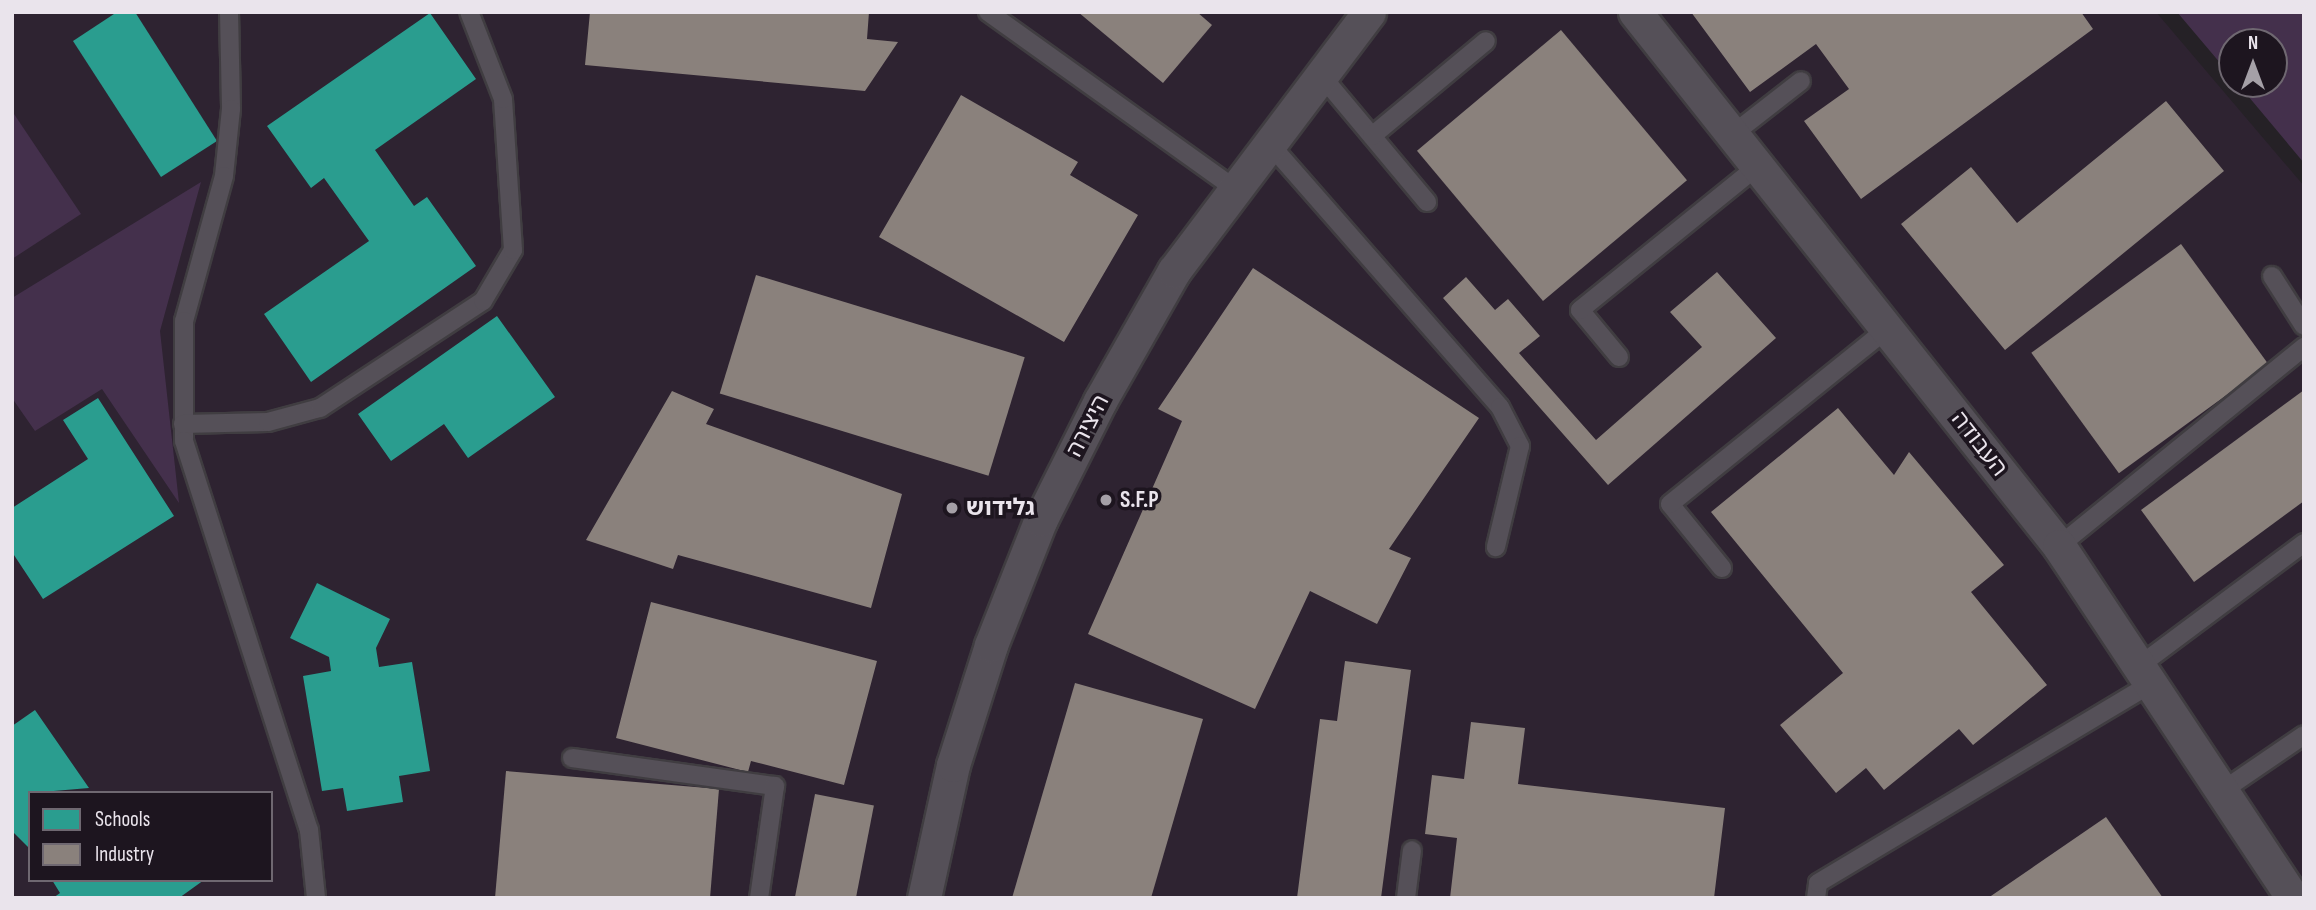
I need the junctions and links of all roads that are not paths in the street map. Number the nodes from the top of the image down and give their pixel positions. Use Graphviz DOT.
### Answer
graph roads {
  1 [pos="229,12"];
  2 [pos="469,12"];
  3 [pos="988,12"];
  4 [pos="1369,12"];
  5 [pos="1635,12"];
  6 [pos="1486,41"];
  7 [pos="1320,74"];
  8 [pos="1801,80"];
  9 [pos="1733,134"];
  10 [pos="1372,136"];
  11 [pos="1268,142"];
  12 [pos="1759,165"];
  13 [pos="1234,188"];
  14 [pos="1427,202"];
  15 [pos="2272,276"];
  16 [pos="2304,326"];
  17 [pos="1889,327"];
  18 [pos="2304,347"];
  19 [pos="1619,357"];
  20 [pos="183,424"];
  21 [pos="2304,543"];
  22 [pos="2059,546"];
  23 [pos="1496,547"];
  24 [pos="1722,568"];
  25 [pos="2145,675"];
  26 [pos="2304,734"];
  27 [pos="572,758"];
  28 [pos="2222,791"];
  29 [pos="1412,850"];
  30 [pos="316,898"];
  31 [pos="759,898"];
  32 [pos="924,898"];
  33 [pos="1406,898"];
  34 [pos="1816,898"];
  35 [pos="2293,898"];
  1 -- 20 [label="lane"];
  2 -- 20 [label="lane"];
  3 -- 13 [label="lane"];
  4 -- 7 [label="street, היצירה"];
  5 -- 9 [label="street, העבודה"];
  6 -- 10 [label="lane"];
  7 -- 10 [label="lane"];
  7 -- 11 [label="street, היצירה"];
  8 -- 9 [label="lane"];
  9 -- 12 [label="street, העבודה"];
  10 -- 14 [label="lane"];
  11 -- 13 [label="street, היצירה"];
  11 -- 23 [label="lane"];
  12 -- 17 [label="street, העבודה"];
  12 -- 19 [label="lane"];
  13 -- 32 [label="street, היצירה"];
  15 -- 16 [label="lane"];
  17 -- 22 [label="street, העבודה"];
  17 -- 24 [label="lane"];
  18 -- 22 [label="lane"];
  20 -- 30 [label="lane"];
  21 -- 25 [label="lane"];
  22 -- 25 [label="street, העבודה"];
  25 -- 28 [label="street, העבודה"];
  25 -- 34 [label="lane"];
  26 -- 28 [label="lane"];
  27 -- 31 [label="lane"];
  28 -- 35 [label="street, העבודה"];
  29 -- 33 [label="lane"];
}
